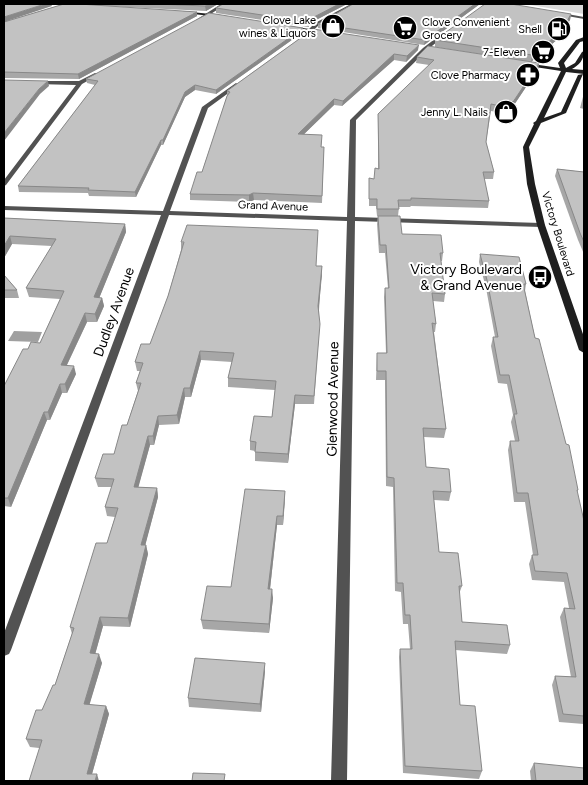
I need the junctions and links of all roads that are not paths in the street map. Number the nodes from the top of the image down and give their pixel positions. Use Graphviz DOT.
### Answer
graph roads {
  1 [pos="46,4"];
  2 [pos="224,4"];
  3 [pos="354,4"];
  4 [pos="67,5"];
  5 [pos="86,6"];
  6 [pos="51,10"];
  7 [pos="179,12"];
  8 [pos="548,12"];
  9 [pos="207,14"];
  10 [pos="226,17"];
  11 [pos="584,18"];
  12 [pos="192,23"];
  13 [pos="282,26"];
  14 [pos="453,28"];
  15 [pos="311,30"];
  16 [pos="333,34"];
  17 [pos="584,39"];
  18 [pos="294,44"];
  19 [pos="584,52"];
  20 [pos="517,63"];
  21 [pos="106,69"];
  22 [pos="564,71"];
  23 [pos="583,74"];
  24 [pos="245,78"];
  25 [pos="31,82"];
  26 [pos="80,83"];
  27 [pos="536,123"];
  28 [pos="4,184"];
  29 [pos="4,208"];
  30 [pos="165,213"];
  31 [pos="350,220"];
  32 [pos="541,225"];
  33 [pos="584,348"];
  34 [pos="4,650"];
  35 [pos="339,781"];
  1 -- 4 [label="main road"];
  2 -- 9 [label="street"];
  3 -- 15 [label="street"];
  4 -- 5 [label="main road"];
  4 -- 6 [label="street"];
  7 -- 9 [label="main road"];
  8 -- 11 [label="street"];
  9 -- 10 [label="main road"];
  9 -- 12 [label="street"];
  13 -- 15 [label="main road"];
  14 -- 31 [label="street, Glenwood Avenue"];
  15 -- 16 [label="main road"];
  15 -- 18 [label="street"];
  17 -- 22 [label="main road, Victory Boulevard"];
  19 -- 22 [label="main road, Victory Boulevard"];
  20 -- 22 [label="main road"];
  21 -- 26 [label="street"];
  22 -- 23 [label="main road"];
  22 -- 27 [label="main road, Victory Boulevard"];
  23 -- 27 [label="main road"];
  24 -- 30 [label="street, Dudley Avenue"];
  25 -- 26 [label="street"];
  26 -- 28 [label="street"];
  27 -- 32 [label="main road, Victory Boulevard"];
  29 -- 30 [label="street, Grand Avenue"];
  30 -- 31 [label="street, Grand Avenue"];
  30 -- 34 [label="street, Dudley Avenue"];
  31 -- 32 [label="street, Grand Avenue"];
  31 -- 35 [label="street, Glenwood Avenue"];
  32 -- 33 [label="main road, Victory Boulevard"];
}
